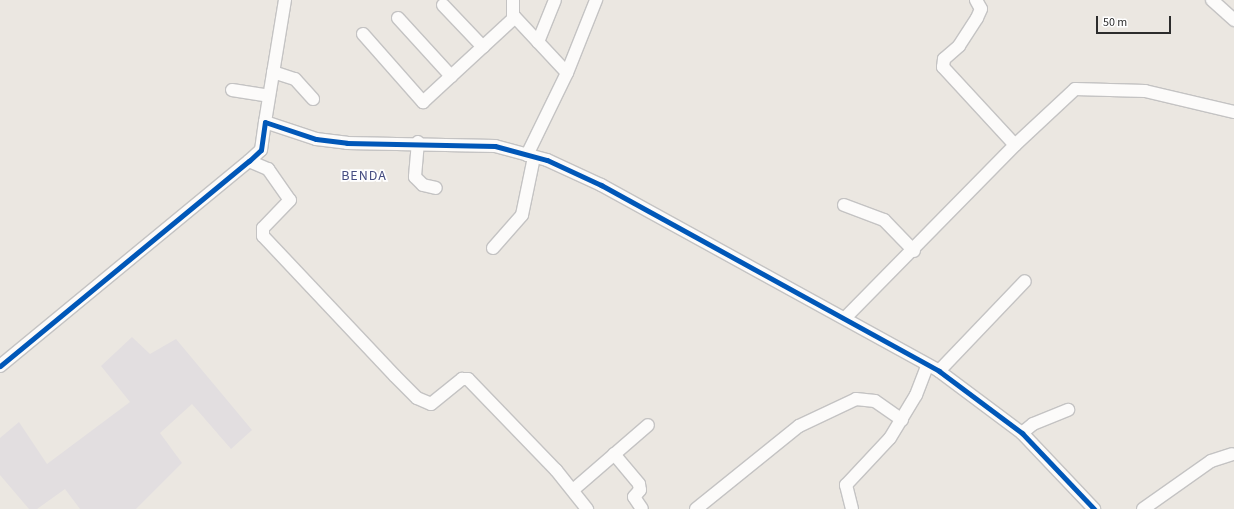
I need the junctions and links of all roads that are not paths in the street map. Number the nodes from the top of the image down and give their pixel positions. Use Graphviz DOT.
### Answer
graph roads {
  1 [pos="285,0"];
  2 [pos="512,0"];
  3 [pos="555,0"];
  4 [pos="596,0"];
  5 [pos="976,0"];
  6 [pos="1212,0"];
  7 [pos="443,4"];
  8 [pos="515,17"];
  9 [pos="398,18"];
  10 [pos="1234,20"];
  11 [pos="363,34"];
  12 [pos="538,42"];
  13 [pos="483,47"];
  14 [pos="273,72"];
  15 [pos="567,74"];
  16 [pos="451,76"];
  17 [pos="232,90"];
  18 [pos="269,96"];
  19 [pos="313,99"];
  20 [pos="1234,112"];
  21 [pos="265,122"];
  22 [pos="418,142"];
  23 [pos="1015,145"];
  24 [pos="530,156"];
  25 [pos="249,161"];
  26 [pos="436,188"];
  27 [pos="844,205"];
  28 [pos="493,248"];
  29 [pos="914,251"];
  30 [pos="1025,281"];
  31 [pos="845,318"];
  32 [pos="0,366"];
  33 [pos="926,366"];
  34 [pos="939,371"];
  35 [pos="1068,410"];
  36 [pos="902,420"];
  37 [pos="648,424"];
  38 [pos="1022,433"];
  39 [pos="614,454"];
  40 [pos="1232,454"];
  41 [pos="573,490"];
  42 [pos="588,509"];
  43 [pos="642,509"];
  44 [pos="696,509"];
  45 [pos="852,509"];
  46 [pos="1094,509"];
  47 [pos="1143,509"];
  1 -- 14 [label="street"];
  2 -- 8 [label="street"];
  3 -- 12 [label="street"];
  4 -- 15 [label="street"];
  5 -- 23 [label="street"];
  6 -- 10 [label="street"];
  7 -- 13 [label="street"];
  8 -- 12 [label="street"];
  8 -- 13 [label="street"];
  9 -- 16 [label="street"];
  11 -- 16 [label="street"];
  12 -- 15 [label="street"];
  13 -- 16 [label="street"];
  14 -- 18 [label="street"];
  14 -- 19 [label="street"];
  15 -- 24 [label="street"];
  17 -- 18 [label="street"];
  18 -- 21 [label="street"];
  20 -- 23 [label="street"];
  21 -- 22 [label="street"];
  21 -- 25 [label="street"];
  22 -- 24 [label="street"];
  22 -- 26 [label="street"];
  23 -- 29 [label="street"];
  24 -- 28 [label="street"];
  24 -- 31 [label="street"];
  25 -- 32 [label="street"];
  25 -- 41 [label="street"];
  27 -- 29 [label="street"];
  29 -- 31 [label="street"];
  30 -- 34 [label="street"];
  31 -- 33 [label="street"];
  33 -- 34 [label="street"];
  33 -- 36 [label="street"];
  34 -- 38 [label="street"];
  35 -- 38 [label="street"];
  36 -- 44 [label="street"];
  36 -- 45 [label="street"];
  37 -- 39 [label="street"];
  38 -- 46 [label="street"];
  39 -- 41 [label="street"];
  39 -- 43 [label="street"];
  40 -- 47 [label="street"];
  41 -- 42 [label="street"];
}
